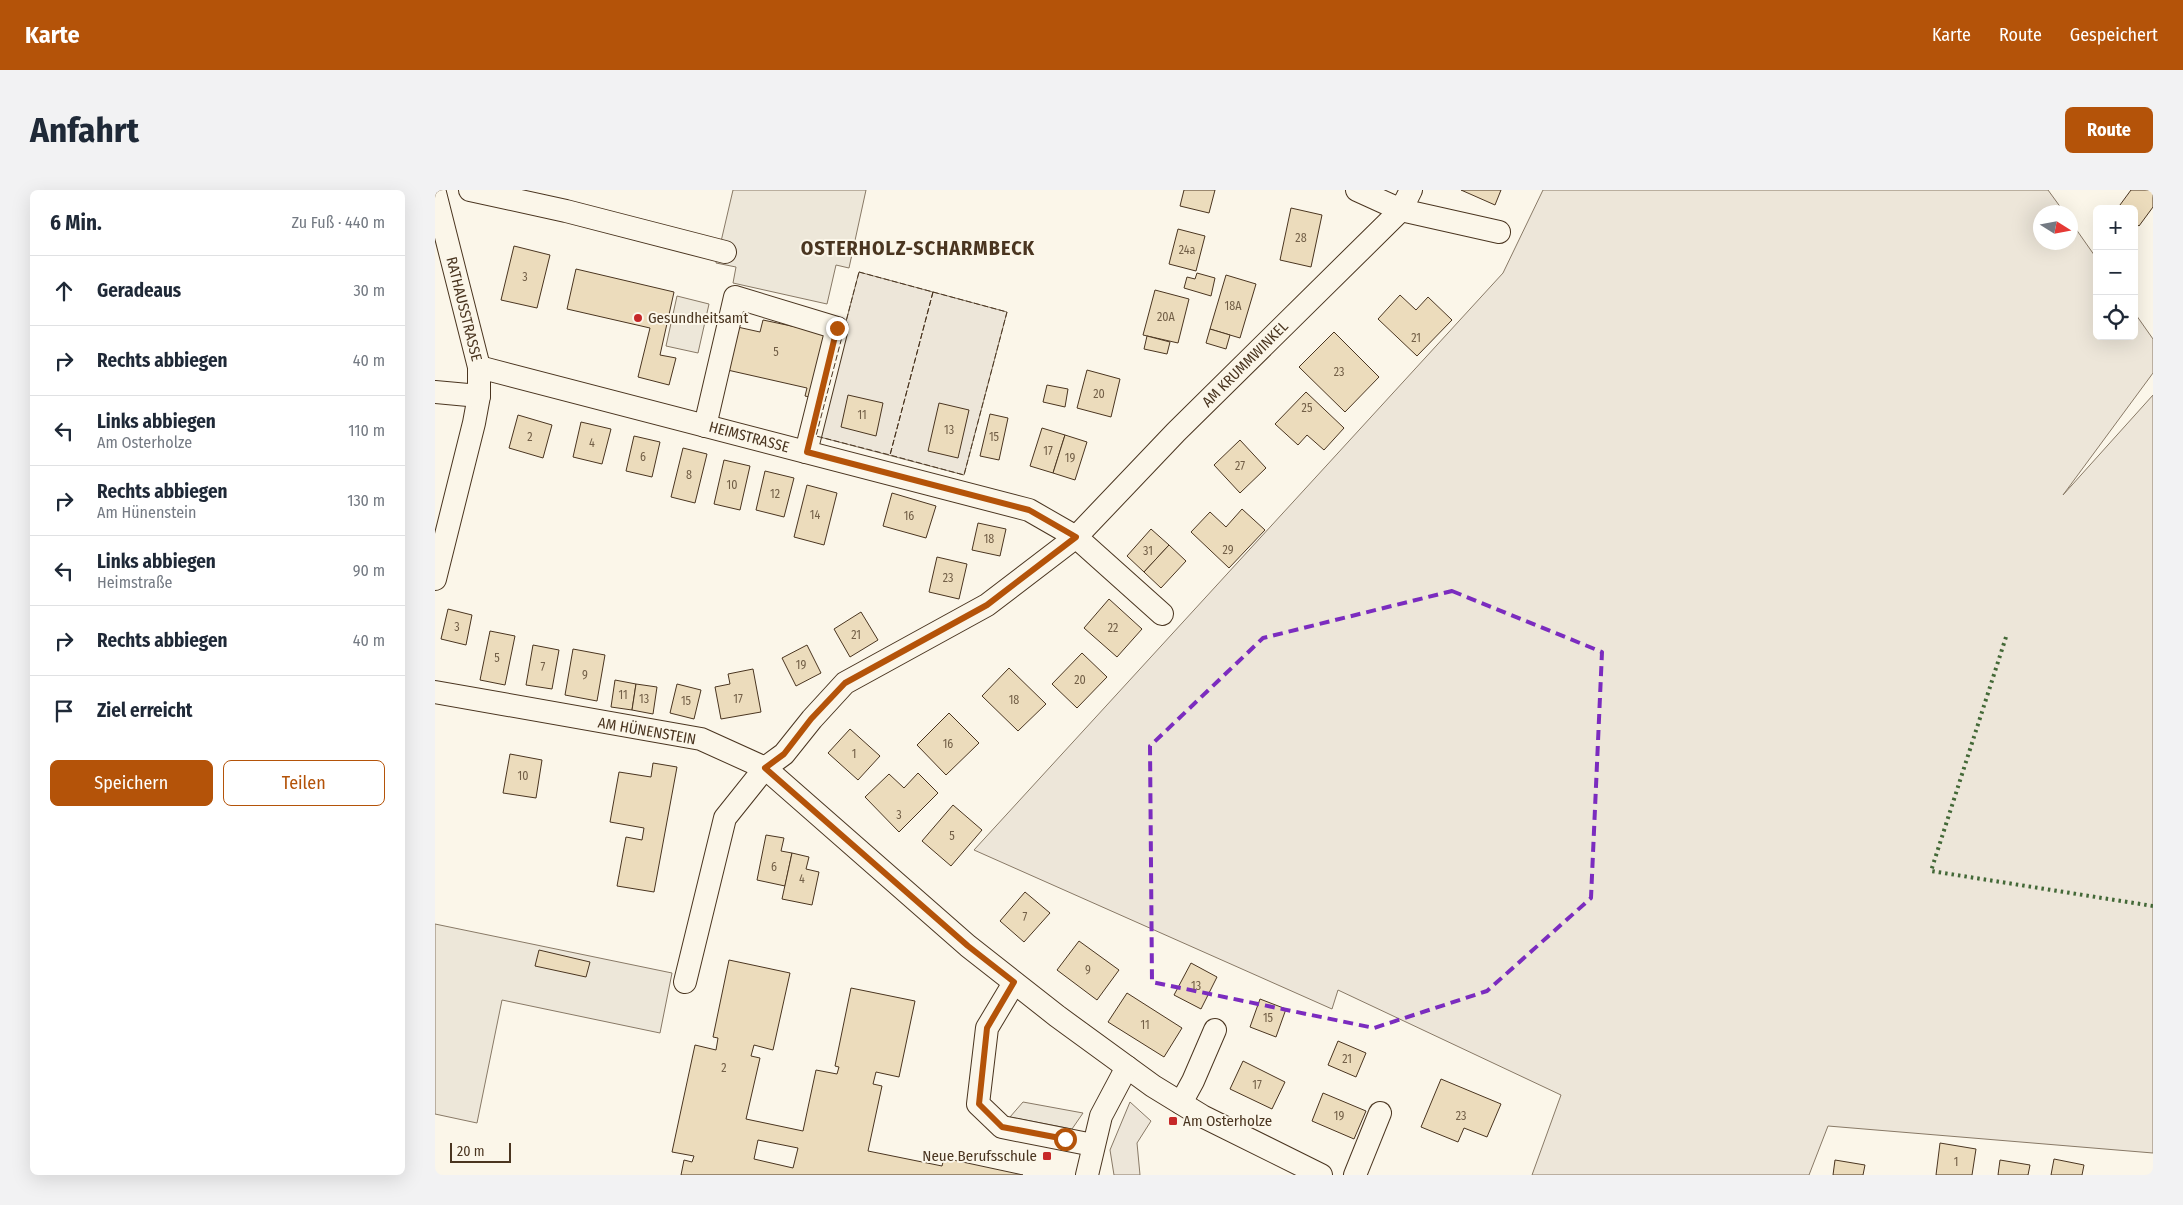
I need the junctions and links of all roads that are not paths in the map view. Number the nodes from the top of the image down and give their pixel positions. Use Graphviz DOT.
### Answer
graph roads {
  1 [pos="470,190"];
  2 [pos="1357,190"];
  3 [pos="1411,190"];
  4 [pos="437,193"];
  5 [pos="1401,210"];
  6 [pos="1499,232"];
  7 [pos="725,252"];
  8 [pos="479,367"];
  9 [pos="435,392"];
  10 [pos="479,396"];
  11 [pos="705,426"];
  12 [pos="807,452"];
  13 [pos="1076,537"];
  14 [pos="435,579"];
  15 [pos="1163,614"];
  16 [pos="435,692"];
  17 [pos="765,768"];
  18 [pos="685,982"];
  19 [pos="1014,982"];
  20 [pos="1215,1030"];
  21 [pos="1127,1067"];
  22 [pos="1181,1103"];
  23 [pos="1380,1113"];
  24 [pos="1093,1145"];
  25 [pos="1317,1174"];
  26 [pos="1087,1175"];
  27 [pos="1355,1175"];
  1 -- 7 [label="street"];
  2 -- 5 [label="street"];
  3 -- 5 [label="street, AM KRUMMWINKEL"];
  4 -- 8 [label="street, RATHAUSSTRASSE"];
  5 -- 6 [label="street"];
  5 -- 13 [label="street, AM KRUMMWINKEL"];
  8 -- 10 [label="street, RATHAUSSTRASSE"];
  8 -- 11 [label="street, HEIMSTRASSE"];
  9 -- 10 [label="street"];
  10 -- 14 [label="street, RATHAUSSTRASSE"];
  11 -- 12 [label="street, HEIMSTRASSE"];
  11 -- 12 [label="street"];
  12 -- 13 [label="street, HEIMSTRASSE"];
  13 -- 15 [label="street, HEIMSTRASSE"];
  13 -- 17 [label="street"];
  16 -- 17 [label="street, AM HÜNENSTEIN"];
  17 -- 18 [label="street"];
  17 -- 19 [label="street"];
  19 -- 21 [label="street"];
  19 -- 24 [label="street"];
  20 -- 22 [label="street"];
  21 -- 22 [label="street"];
  21 -- 24 [label="street"];
  22 -- 25 [label="street"];
  23 -- 27 [label="street"];
  24 -- 26 [label="street"];
}
